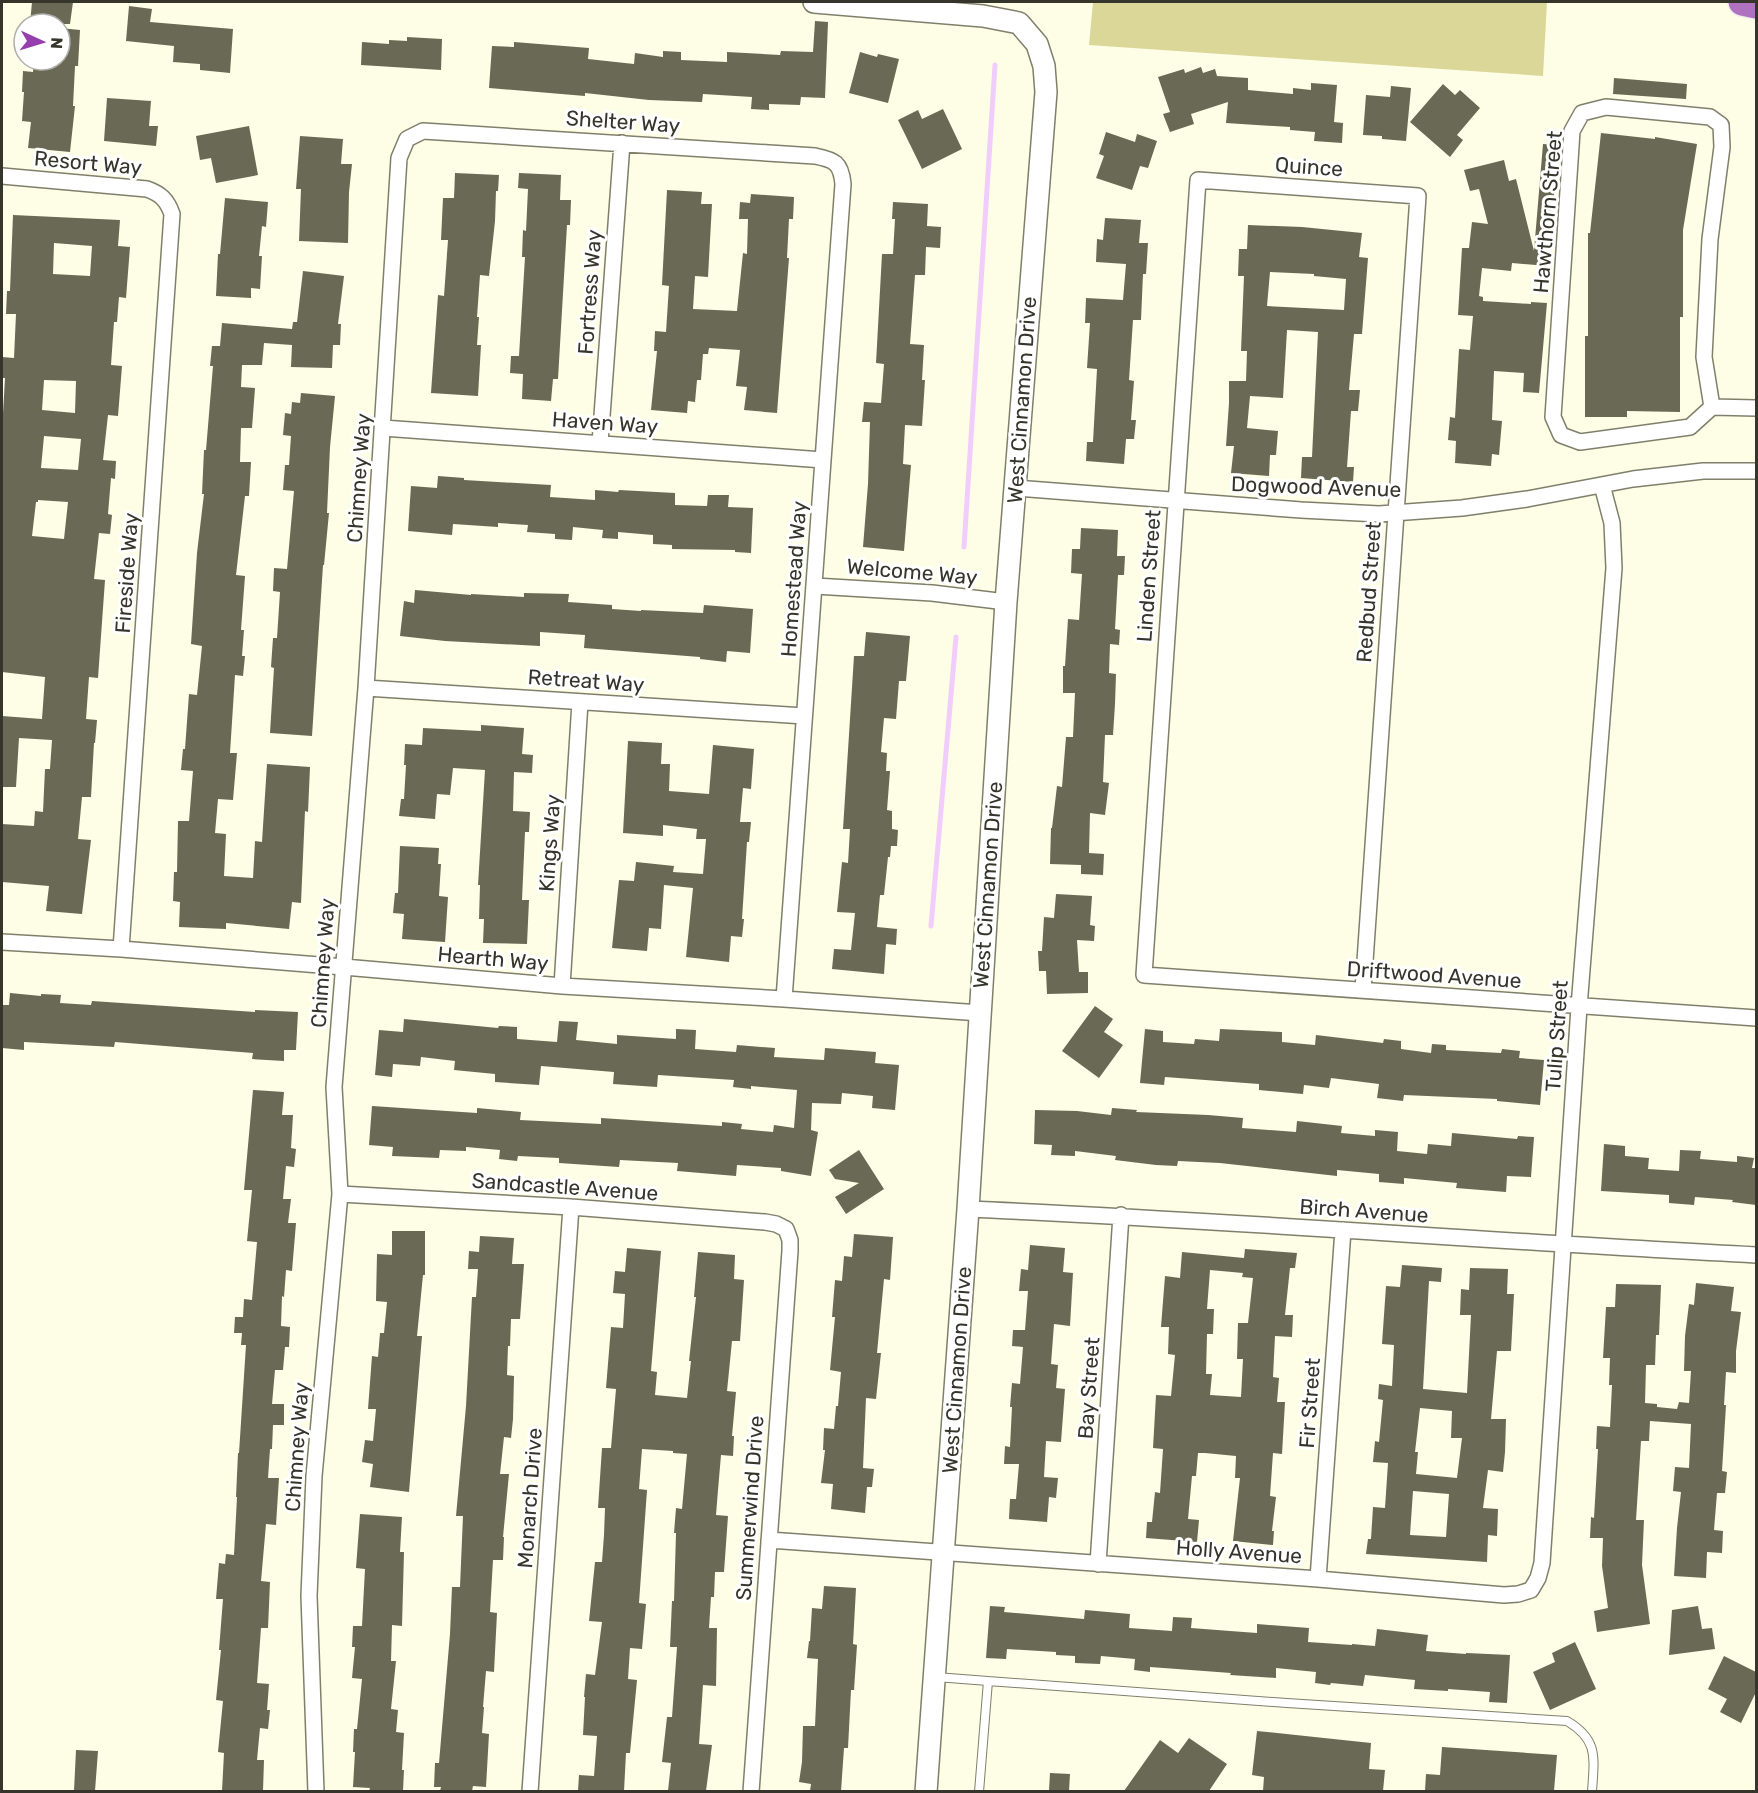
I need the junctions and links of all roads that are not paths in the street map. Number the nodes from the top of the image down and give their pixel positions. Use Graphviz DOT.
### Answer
graph roads {
  1 [pos="814,2"];
  2 [pos="1742,2"];
  3 [pos="1756,5"];
  4 [pos="407,139"];
  5 [pos="622,143"];
  6 [pos="837,164"];
  7 [pos="2,176"];
  8 [pos="1198,180"];
  9 [pos="1418,196"];
  10 [pos="167,201"];
  11 [pos="1712,407"];
  12 [pos="1756,408"];
  13 [pos="383,428"];
  14 [pos="600,443"];
  15 [pos="823,460"];
  16 [pos="1756,471"];
  17 [pos="1602,485"];
  18 [pos="1015,488"];
  19 [pos="1175,500"];
  20 [pos="1395,513"];
  21 [pos="815,586"];
  22 [pos="1006,602"];
  23 [pos="366,688"];
  24 [pos="580,702"];
  25 [pos="804,716"];
  26 [pos="2,942"];
  27 [pos="121,949"];
  28 [pos="344,967"];
  29 [pos="1144,975"];
  30 [pos="562,986"];
  31 [pos="1363,990"];
  32 [pos="784,999"];
  33 [pos="1579,1007"];
  34 [pos="980,1013"];
  35 [pos="1756,1018"];
  36 [pos="340,1194"];
  37 [pos="571,1208"];
  38 [pos="968,1209"];
  39 [pos="1121,1215"];
  40 [pos="786,1228"];
  41 [pos="1342,1230"];
  42 [pos="1563,1245"];
  43 [pos="1756,1256"];
  44 [pos="769,1540"];
  45 [pos="944,1552"];
  46 [pos="1098,1564"];
  47 [pos="1318,1579"];
  48 [pos="1531,1590"];
  49 [pos="936,1677"];
  50 [pos="988,1681"];
  51 [pos="316,1791"];
  52 [pos="530,1791"];
  53 [pos="751,1791"];
  54 [pos="926,1791"];
  55 [pos="979,1791"];
  56 [pos="1592,1791"];
  1 -- 18 [label="main road, West Cinnamon Drive"];
  2 -- 3 [label="highway"];
  4 -- 5 [label="street, Shelter Way"];
  4 -- 13 [label="street, Chimney Way"];
  5 -- 6 [label="street, Shelter Way"];
  5 -- 14 [label="street, Fortress Way"];
  6 -- 15 [label="street, Homestead Way"];
  7 -- 10 [label="street, Resort Way"];
  8 -- 9 [label="street, Quince"];
  8 -- 19 [label="street, Linden Street"];
  9 -- 20 [label="street, Redbud Street"];
  10 -- 27 [label="street, Fireside Way"];
  11 -- 11 [label="street, Hawthorn Street"];
  11 -- 12 [label="street"];
  13 -- 14 [label="street, Haven Way"];
  13 -- 23 [label="street, Chimney Way"];
  14 -- 15 [label="street, Haven Way"];
  15 -- 21 [label="street, Homestead Way"];
  16 -- 17 [label="street, Dogwood Avenue"];
  17 -- 20 [label="street, Dogwood Avenue"];
  17 -- 33 [label="street, Tulip Street"];
  18 -- 19 [label="street, Dogwood Avenue"];
  18 -- 22 [label="main road, West Cinnamon Drive"];
  19 -- 20 [label="street, Dogwood Avenue"];
  19 -- 29 [label="street, Linden Street"];
  20 -- 31 [label="street, Redbud Street"];
  21 -- 22 [label="street, Welcome Way"];
  21 -- 25 [label="street, Homestead Way"];
  22 -- 34 [label="main road, West Cinnamon Drive"];
  23 -- 24 [label="street, Retreat Way"];
  23 -- 28 [label="street, Chimney Way"];
  24 -- 25 [label="street, Retreat Way"];
  24 -- 30 [label="street, Kings Way"];
  25 -- 32 [label="street, Homestead Way"];
  26 -- 27 [label="street, Hearth Way"];
  27 -- 28 [label="street, Hearth Way"];
  28 -- 30 [label="street, Hearth Way"];
  28 -- 36 [label="street, Chimney Way"];
  29 -- 31 [label="street, Driftwood Avenue"];
  30 -- 32 [label="street, Hearth Way"];
  31 -- 33 [label="street, Driftwood Avenue"];
  32 -- 34 [label="street, Hearth Way"];
  33 -- 35 [label="street, Driftwood Avenue"];
  33 -- 42 [label="street, Tulip Street"];
  34 -- 38 [label="main road, West Cinnamon Drive"];
  36 -- 37 [label="street, Sandcastle Avenue"];
  36 -- 51 [label="street, Chimney Way"];
  37 -- 40 [label="street, Sandcastle Avenue"];
  37 -- 52 [label="street, Monarch Drive"];
  38 -- 39 [label="street, Birch Avenue"];
  38 -- 45 [label="main road, West Cinnamon Drive"];
  39 -- 41 [label="street, Birch Avenue"];
  39 -- 46 [label="street, Bay Street"];
  40 -- 44 [label="street, Summerwind Drive"];
  41 -- 42 [label="street, Birch Avenue"];
  41 -- 47 [label="street, Fir Street"];
  42 -- 43 [label="street, Birch Avenue"];
  42 -- 48 [label="street, Tulip Street"];
  44 -- 45 [label="street, Holly Avenue"];
  44 -- 53 [label="street, Summerwind Drive"];
  45 -- 46 [label="street, Holly Avenue"];
  45 -- 49 [label="main road, West Cinnamon Drive"];
  46 -- 47 [label="street, Holly Avenue"];
  47 -- 48 [label="street, Holly Avenue"];
  49 -- 50 [label="lane"];
  49 -- 54 [label="main road, West Cinnamon Drive"];
  50 -- 55 [label="lane"];
  50 -- 56 [label="lane"];
}
